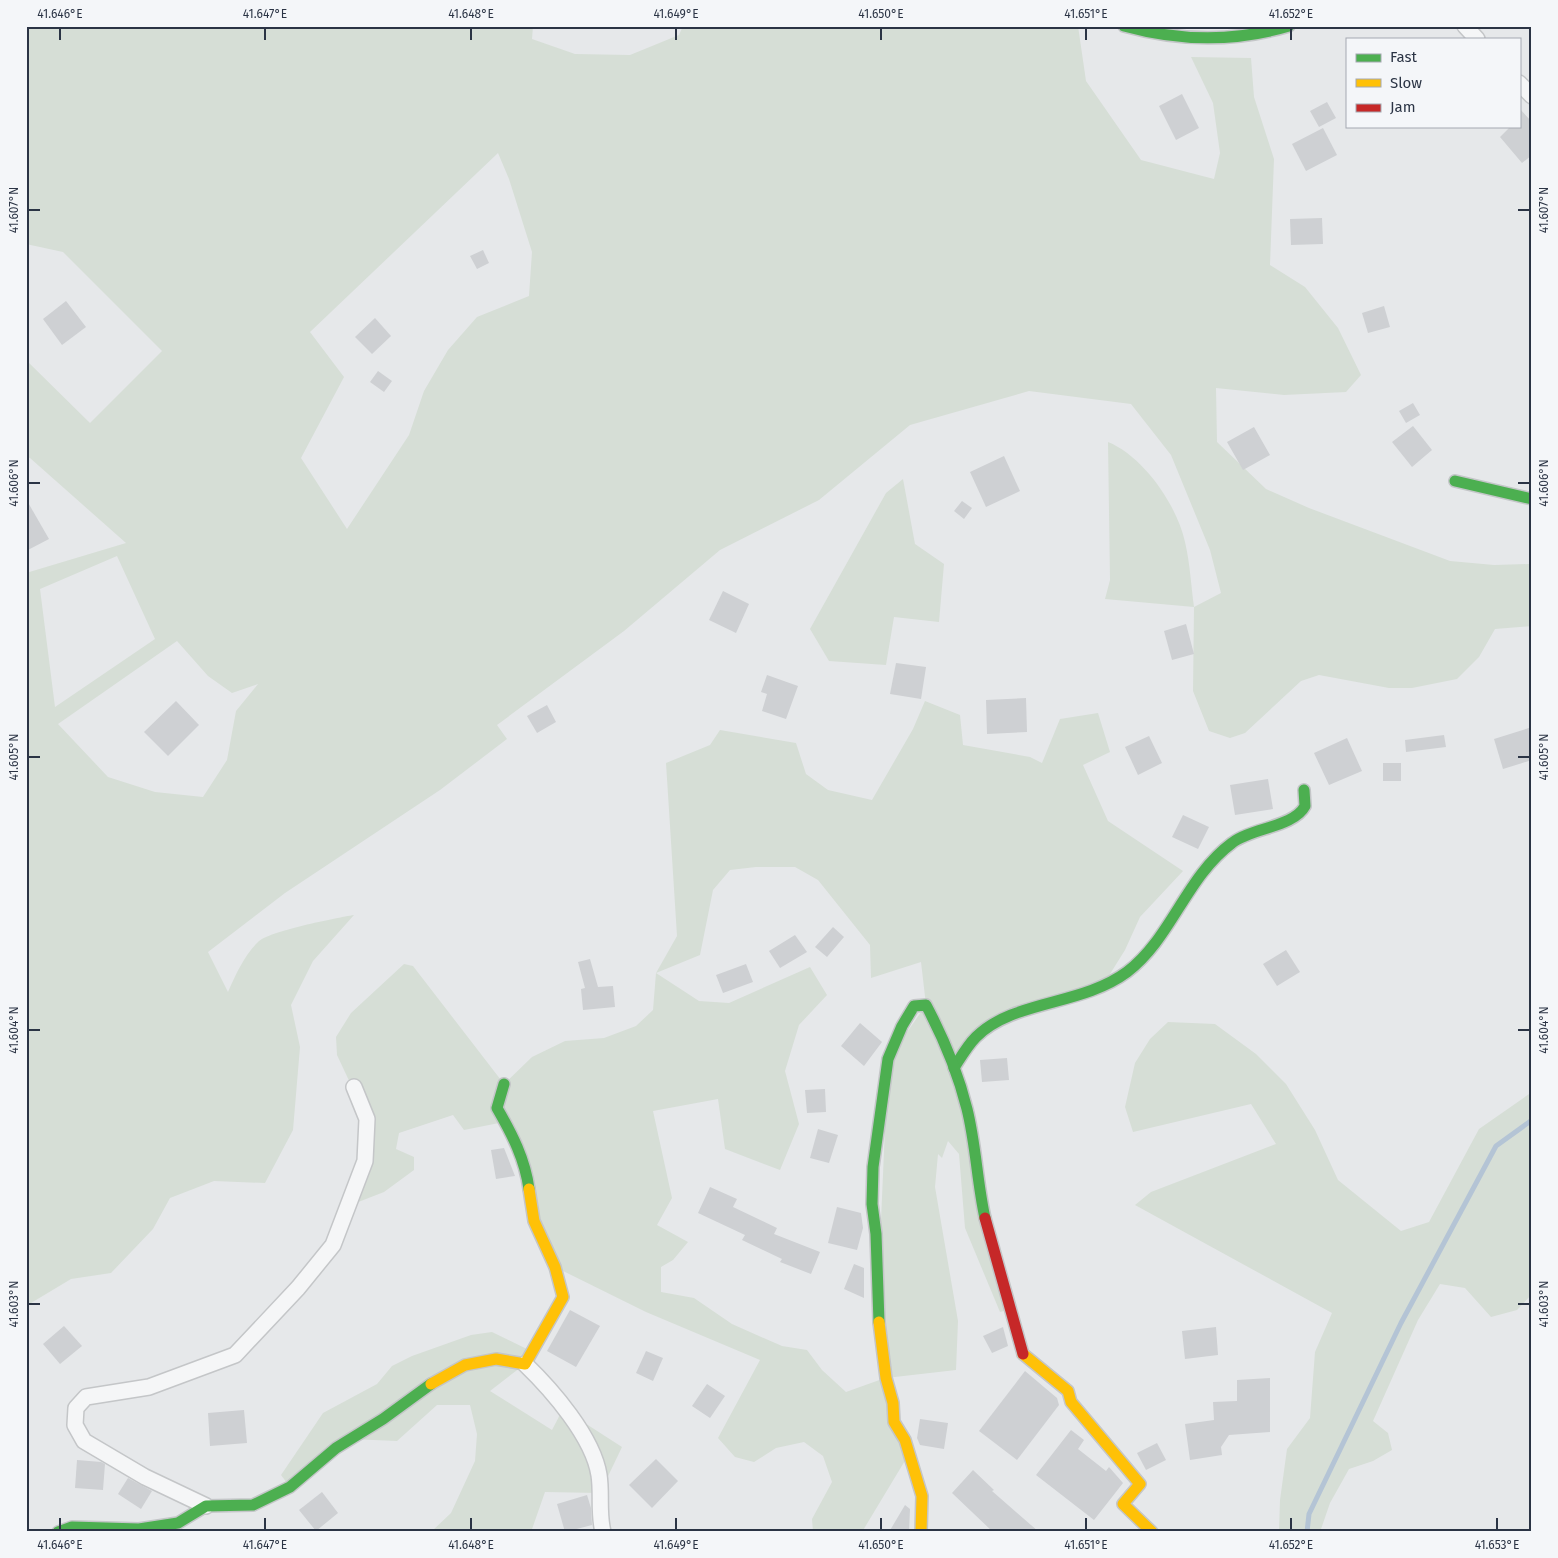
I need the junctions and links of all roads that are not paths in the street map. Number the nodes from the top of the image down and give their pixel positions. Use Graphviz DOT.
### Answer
graph roads {
  1 [pos="1124,26"];
  2 [pos="1289,26"];
  3 [pos="1465,26"];
  4 [pos="1476,38"];
  5 [pos="1520,84"];
  6 [pos="1532,96"];
  7 [pos="1454,481"];
  8 [pos="1532,499"];
  9 [pos="1304,790"];
  10 [pos="954,1068"];
  11 [pos="504,1084"];
  12 [pos="354,1087"];
  13 [pos="525,1364"];
  14 [pos="206,1506"];
  15 [pos="58,1532"];
  16 [pos="603,1532"];
  17 [pos="921,1532"];
  18 [pos="1152,1532"];
  1 -- 2 [label="street"];
  3 -- 4 [label="street"];
  5 -- 6 [label="street"];
  7 -- 8 [label="street"];
  9 -- 10 [label="street"];
  10 -- 17 [label="street"];
  10 -- 18 [label="street"];
  11 -- 13 [label="street"];
  12 -- 14 [label="street"];
  13 -- 14 [label="street"];
  13 -- 16 [label="street"];
  14 -- 15 [label="street"];
}
